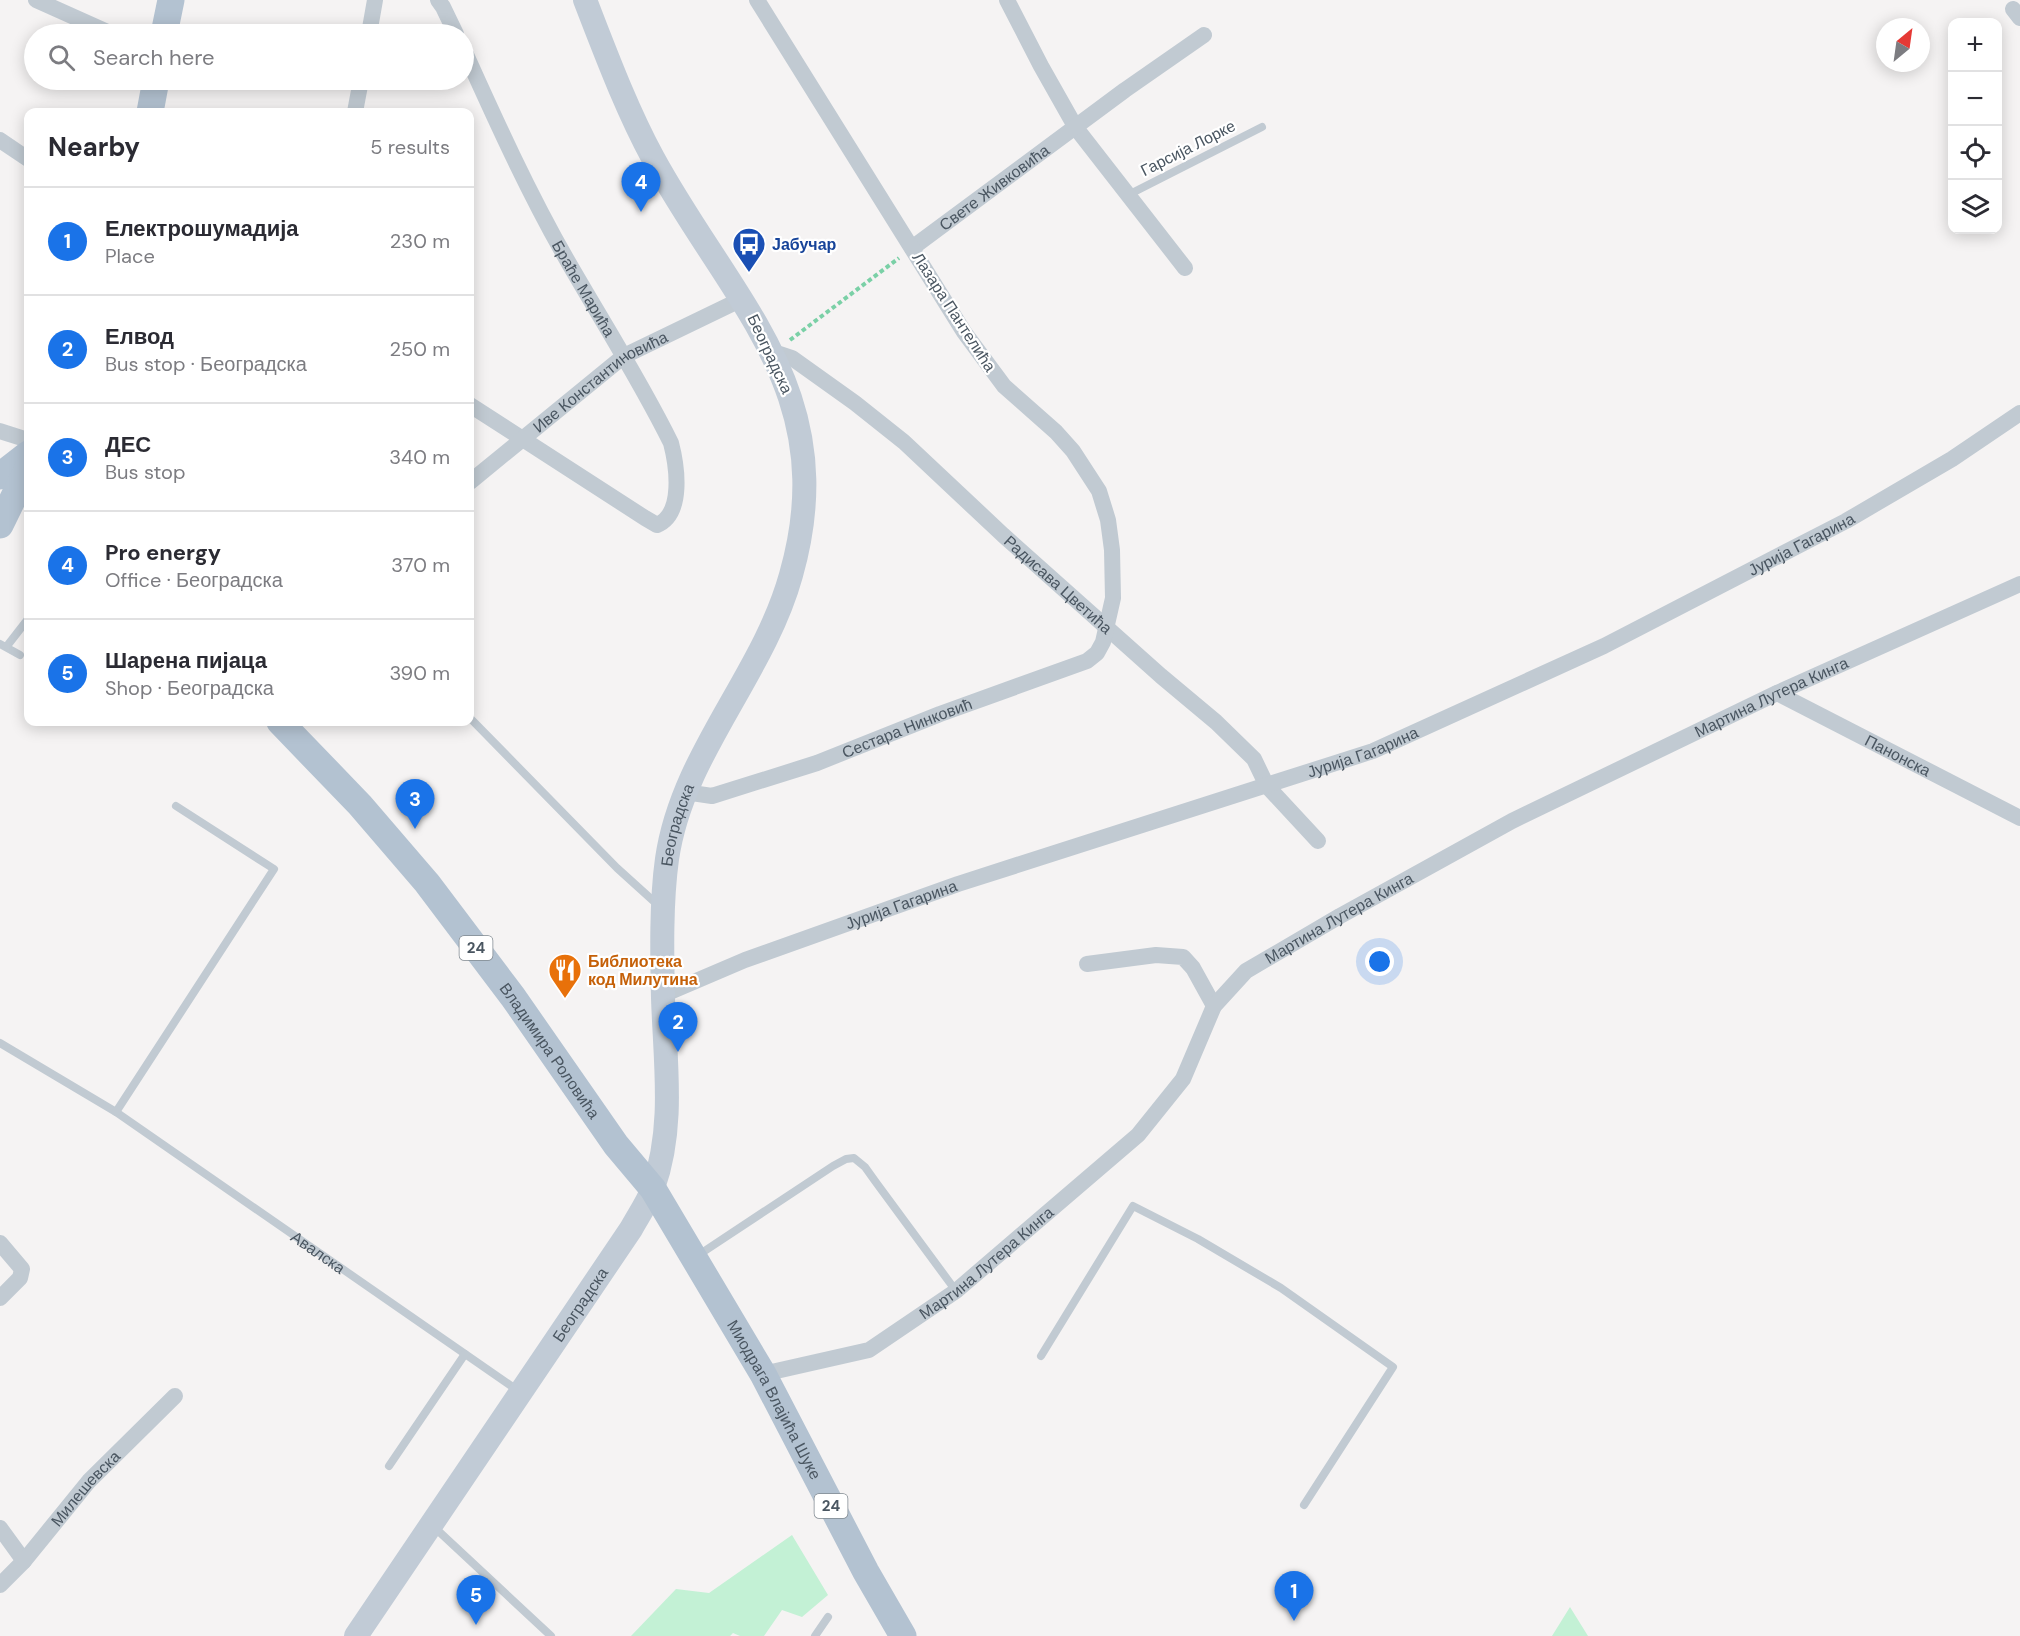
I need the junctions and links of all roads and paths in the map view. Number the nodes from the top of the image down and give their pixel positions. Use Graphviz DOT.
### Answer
graph roads {
  1 [pos="36,0"];
  2 [pos="171,0"];
  3 [pos="375,0"];
  4 [pos="438,0"];
  5 [pos="585,0"];
  6 [pos="757,0"];
  7 [pos="1007,0"];
  8 [pos="90,24"];
  9 [pos="166,24"];
  10 [pos="371,24"];
  11 [pos="451,24"];
  12 [pos="1204,35"];
  13 [pos="474,72"];
  14 [pos="154,90"];
  15 [pos="359,90"];
  16 [pos="151,108"];
  17 [pos="357,108"];
  18 [pos="1262,127"];
  19 [pos="1076,128"];
  20 [pos="0,140"];
  21 [pos="24,156"];
  22 [pos="1128,195"];
  23 [pos="912,248"];
  24 [pos="1185,268"];
  25 [pos="742,298"];
  26 [pos="777,355"];
  27 [pos="624,356"];
  28 [pos="474,408"];
  29 [pos="2020,413"];
  30 [pos="0,431"];
  31 [pos="24,439"];
  32 [pos="522,440"];
  33 [pos="24,457"];
  34 [pos="0,476"];
  35 [pos="24,476"];
  36 [pos="474,479"];
  37 [pos="0,525"];
  38 [pos="2020,584"];
  39 [pos="24,623"];
  40 [pos="1105,626"];
  41 [pos="4,645"];
  42 [pos="20,655"];
  43 [pos="1777,693"];
  44 [pos="474,722"];
  45 [pos="284,726"];
  46 [pos="1267,786"];
  47 [pos="685,792"];
  48 [pos="176,806"];
  49 [pos="2020,818"];
  50 [pos="1318,841"];
  51 [pos="664,911"];
  52 [pos="1087,964"];
  53 [pos="663,995"];
  54 [pos="1214,1006"];
  55 [pos="0,1043"];
  56 [pos="116,1112"];
  57 [pos="653,1189"];
  58 [pos="0,1243"];
  59 [pos="694,1258"];
  60 [pos="956,1291"];
  61 [pos="0,1298"];
  62 [pos="465,1354"];
  63 [pos="1041,1356"];
  64 [pos="763,1374"];
  65 [pos="520,1392"];
  66 [pos="175,1396"];
  67 [pos="389,1466"];
  68 [pos="1304,1504"];
  69 [pos="430,1523"];
  70 [pos="0,1528"];
  71 [pos="24,1561"];
  72 [pos="0,1585"];
  73 [pos="828,1617"];
  74 [pos="356,1636"];
  75 [pos="552,1636"];
  76 [pos="815,1636"];
  77 [pos="903,1636"];
  1 -- 8 [label="street"];
  2 -- 9 [label="main road"];
  3 -- 10 [label="street"];
  4 -- 11 [label="street"];
  5 -- 25 [label="street, Београдска"];
  6 -- 23 [label="street, Лазара Пантелића"];
  7 -- 19 [label="street"];
  12 -- 19 [label="street, Свете Живковића"];
  13 -- 27 [label="street, Браће Марића"];
  14 -- 16 [label="main road"];
  15 -- 17 [label="street"];
  18 -- 22 [label="lane, Гарсија Лорке"];
  19 -- 22 [label="street"];
  19 -- 23 [label="street, Свете Живковића"];
  20 -- 21 [label="street"];
  22 -- 24 [label="street"];
  23 -- 26 [label="path, Београдска"];
  23 -- 40 [label="street, Лазара Пантелића"];
  25 -- 26 [label="street, Београдска"];
  25 -- 27 [label="street, Иве Константиновића"];
  26 -- 40 [label="street, Радисава Цветића"];
  26 -- 47 [label="street, Београдска"];
  27 -- 32 [label="street, Иве Константиновића"];
  27 -- 32 [label="street, Браће Марића"];
  28 -- 32 [label="street"];
  29 -- 46 [label="street, Јурија Гагарина"];
  30 -- 31 [label="street"];
  32 -- 36 [label="street, Иве Константиновића"];
  33 -- 34 [label="main road"];
  35 -- 37 [label="main road"];
  38 -- 43 [label="street, Мартина Лутера Кинга"];
  39 -- 41 [label="lane"];
  40 -- 46 [label="street, Радисава Цветића"];
  40 -- 47 [label="street, Сестара Нинковић"];
  41 -- 42 [label="lane"];
  43 -- 49 [label="street, Панонска"];
  43 -- 54 [label="street, Мартина Лутера Кинга"];
  44 -- 51 [label="lane"];
  45 -- 57 [label="main road, Владимира Роловића / 24"];
  46 -- 50 [label="street, Радисава Цветића"];
  46 -- 53 [label="street, Јурија Гагарина"];
  47 -- 51 [label="street, Београдска"];
  48 -- 56 [label="lane"];
  51 -- 53 [label="street, Београдска"];
  52 -- 54 [label="street"];
  53 -- 57 [label="street, Београдска"];
  54 -- 60 [label="street, Мартина Лутера Кинга"];
  55 -- 56 [label="lane, Авалска"];
  56 -- 62 [label="lane, Авалска"];
  57 -- 59 [label="main road, Миодрага Влајића Шуке / 24"];
  57 -- 65 [label="street, Београдска"];
  58 -- 61 [label="street"];
  59 -- 60 [label="lane"];
  59 -- 64 [label="main road, Миодрага Влајића Шуке / 24"];
  60 -- 64 [label="street, Мартина Лутера Кинга"];
  62 -- 65 [label="lane, Авалска"];
  62 -- 67 [label="lane"];
  63 -- 68 [label="lane"];
  64 -- 77 [label="main road, Миодрага Влајића Шуке / 24"];
  65 -- 69 [label="street, Београдска"];
  66 -- 71 [label="street, Милешевска"];
  69 -- 74 [label="street, Београдска"];
  69 -- 75 [label="lane"];
  70 -- 71 [label="street"];
  71 -- 72 [label="street, Милешевска"];
  73 -- 76 [label="lane"];
}
